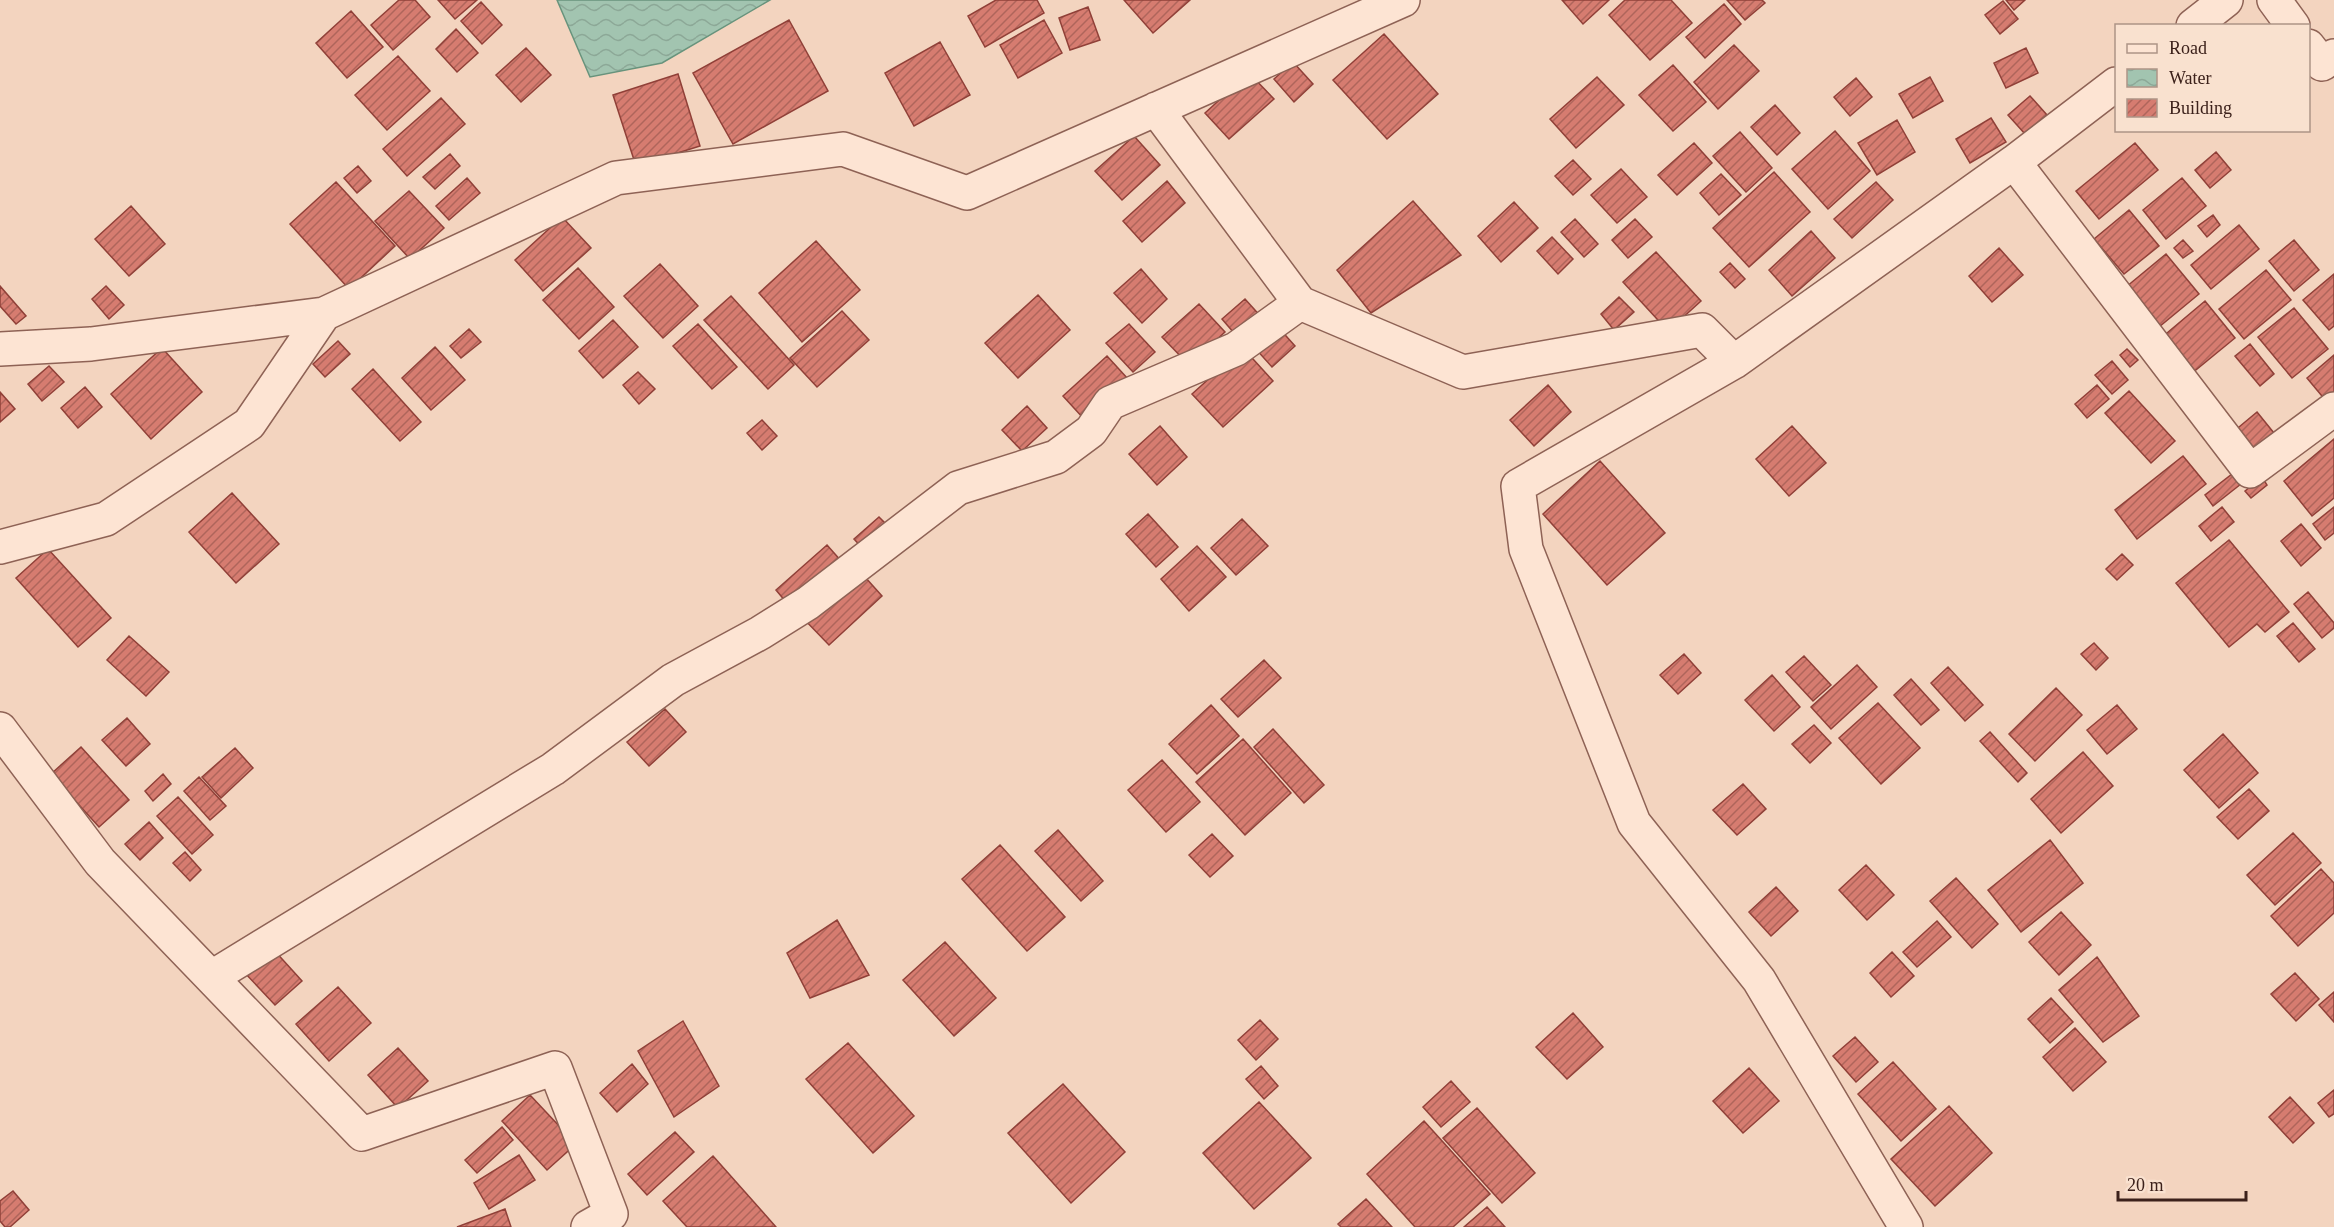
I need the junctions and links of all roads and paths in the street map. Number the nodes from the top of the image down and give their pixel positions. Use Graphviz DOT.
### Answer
graph roads {
  1 [pos="1403,0"];
  2 [pos="2226,0"];
  3 [pos="2274,0"];
  4 [pos="2196,24"];
  5 [pos="2292,24"];
  6 [pos="2310,49"];
  7 [pos="2334,56"];
  8 [pos="2115,85"];
  9 [pos="1156,109"];
  10 [pos="2014,162"];
  11 [pos="1300,303"];
  12 [pos="324,314"];
  13 [pos="0,349"];
  14 [pos="1734,362"];
  15 [pos="2334,409"];
  16 [pos="0,547"];
  17 [pos="0,729"];
  18 [pos="212,977"];
  19 [pos="588,1227"];
  20 [pos="1906,1227"];
  1 -- 9 [label="street"];
  2 -- 4 [label="street"];
  3 -- 5 [label="street"];
  6 -- 7 [label="street"];
  8 -- 10 [label="street"];
  9 -- 11 [label="street"];
  9 -- 12 [label="street"];
  10 -- 14 [label="street"];
  10 -- 15 [label="street"];
  11 -- 14 [label="street"];
  11 -- 18 [label="street"];
  12 -- 13 [label="street"];
  12 -- 16 [label="street"];
  14 -- 20 [label="street"];
  17 -- 18 [label="street"];
  18 -- 19 [label="street"];
}
